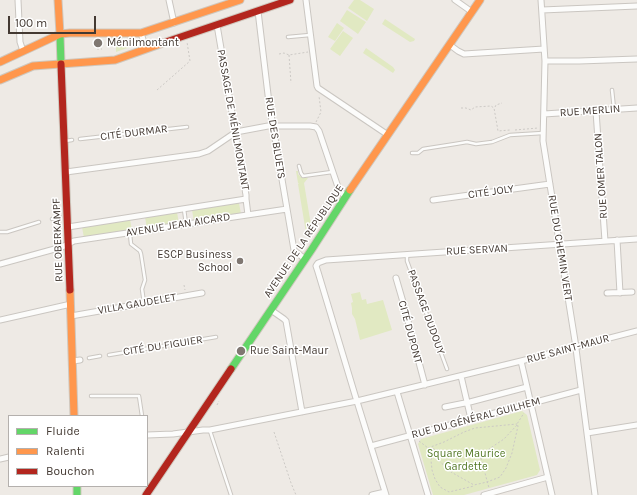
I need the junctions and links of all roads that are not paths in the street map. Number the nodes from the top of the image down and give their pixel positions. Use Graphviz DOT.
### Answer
graph roads {
  1 [pos="18,0"];
  2 [pos="58,0"];
  3 [pos="169,0"];
  4 [pos="240,0"];
  5 [pos="290,0"];
  6 [pos="306,0"];
  7 [pos="455,0"];
  8 [pos="480,0"];
  9 [pos="541,0"];
  10 [pos="279,2"];
  11 [pos="637,6"];
  12 [pos="542,10"];
  13 [pos="258,11"];
  14 [pos="472,12"];
  15 [pos="174,23"];
  16 [pos="217,25"];
  17 [pos="141,33"];
  18 [pos="60,34"];
  19 [pos="310,35"];
  20 [pos="288,37"];
  21 [pos="450,45"];
  22 [pos="146,49"];
  23 [pos="544,49"];
  24 [pos="21,50"];
  25 [pos="637,58"];
  26 [pos="545,61"];
  27 [pos="0,62"];
  28 [pos="60,64"];
  29 [pos="0,80"];
  30 [pos="612,90"];
  31 [pos="637,108"];
  32 [pos="614,109"];
  33 [pos="596,111"];
  34 [pos="544,114"];
  35 [pos="273,126"];
  36 [pos="187,127"];
  37 [pos="543,130"];
  38 [pos="236,132"];
  39 [pos="388,135"];
  40 [pos="80,139"];
  41 [pos="412,153"];
  42 [pos="299,166"];
  43 [pos="66,172"];
  44 [pos="333,172"];
  45 [pos="550,184"];
  46 [pos="346,196"];
  47 [pos="246,199"];
  48 [pos="433,200"];
  49 [pos="184,209"];
  50 [pos="287,209"];
  51 [pos="248,215"];
  52 [pos="60,217"];
  53 [pos="52,219"];
  54 [pos="39,222"];
  55 [pos="186,224"];
  56 [pos="68,227"];
  57 [pos="0,232"];
  58 [pos="129,233"];
  59 [pos="637,239"];
  60 [pos="617,240"];
  61 [pos="605,241"];
  62 [pos="69,243"];
  63 [pos="560,245"];
  64 [pos="407,255"];
  65 [pos="305,259"];
  66 [pos="0,264"];
  67 [pos="396,278"];
  68 [pos="632,292"];
  69 [pos="202,293"];
  70 [pos="607,293"];
  71 [pos="620,293"];
  72 [pos="144,303"];
  73 [pos="71,304"];
  74 [pos="271,310"];
  75 [pos="71,316"];
  76 [pos="0,320"];
  77 [pos="637,331"];
  78 [pos="216,337"];
  79 [pos="575,347"];
  80 [pos="109,355"];
  81 [pos="100,356"];
  82 [pos="89,358"];
  83 [pos="521,361"];
  84 [pos="447,369"];
  85 [pos="461,376"];
  86 [pos="424,385"];
  87 [pos="527,387"];
  88 [pos="581,390"];
  89 [pos="397,392"];
  90 [pos="91,396"];
  91 [pos="357,402"];
  92 [pos="467,403"];
  93 [pos="530,404"];
  94 [pos="445,406"];
  95 [pos="302,412"];
  96 [pos="74,415"];
  97 [pos="142,415"];
  98 [pos="471,419"];
  99 [pos="637,425"];
  100 [pos="210,430"];
  101 [pos="188,432"];
  102 [pos="587,433"];
  103 [pos="148,435"];
  104 [pos="410,436"];
  105 [pos="371,446"];
  106 [pos="548,477"];
  107 [pos="490,492"];
  108 [pos="386,494"];
  109 [pos="146,495"];
  110 [pos="231,495"];
  111 [pos="372,495"];
  112 [pos="428,495"];
  113 [pos="484,495"];
  114 [pos="552,495"];
  115 [pos="595,495"];
  1 -- 24 [label="street"];
  2 -- 18 [label="main road, RUE OBERKAMPF"];
  3 -- 15 [label="street"];
  4 -- 15 [label="main road"];
  5 -- 10 [label="main road"];
  6 -- 19 [label="street"];
  7 -- 14 [label="street"];
  8 -- 14 [label="main road, AVENUE DE LA RÉPUBLIQUE"];
  9 -- 12 [label="street, RUE DU CHEMIN VERT"];
  10 -- 13 [label="main road"];
  11 -- 12 [label="street"];
  12 -- 23 [label="street, RUE DU CHEMIN VERT"];
  13 -- 16 [label="main road"];
  13 -- 35 [label="street, RUE DES BLUETS"];
  14 -- 21 [label="main road, AVENUE DE LA RÉPUBLIQUE"];
  15 -- 17 [label="main road"];
  16 -- 22 [label="main road"];
  16 -- 38 [label="street, PASSAGE DE MÉNILMONTANT"];
  17 -- 18 [label="main road"];
  17 -- 22 [label="street"];
  18 -- 24 [label="main road"];
  18 -- 28 [label="main road, RUE OBERKAMPF"];
  19 -- 20 [label="lane"];
  19 -- 39 [label="street"];
  21 -- 23 [label="street"];
  21 -- 39 [label="main road, AVENUE DE LA RÉPUBLIQUE"];
  22 -- 28 [label="main road"];
  23 -- 26 [label="street, RUE DU CHEMIN VERT"];
  24 -- 27 [label="main road"];
  25 -- 26 [label="street"];
  26 -- 34 [label="street, RUE DU CHEMIN VERT"];
  28 -- 29 [label="main road"];
  28 -- 43 [label="main road, RUE OBERKAMPF"];
  30 -- 32 [label="lane"];
  31 -- 32 [label="street, RUE MERLIN"];
  32 -- 33 [label="street, RUE MERLIN"];
  33 -- 34 [label="street, RUE MERLIN"];
  33 -- 61 [label="street, RUE OMER TALON"];
  34 -- 37 [label="street, RUE DU CHEMIN VERT"];
  35 -- 38 [label="street"];
  35 -- 44 [label="street"];
  35 -- 50 [label="street, RUE DES BLUETS"];
  36 -- 40 [label="lane, CITÉ DURMAR"];
  37 -- 41 [label="lane"];
  37 -- 45 [label="street, RUE DU CHEMIN VERT"];
  38 -- 43 [label="street"];
  38 -- 47 [label="street, PASSAGE DE MÉNILMONTANT"];
  39 -- 46 [label="main road, AVENUE DE LA RÉPUBLIQUE"];
  42 -- 44 [label="lane"];
  43 -- 56 [label="main road, RUE OBERKAMPF"];
  44 -- 46 [label="street"];
  45 -- 48 [label="street, CITÉ JOLY"];
  45 -- 63 [label="street, RUE DU CHEMIN VERT"];
  46 -- 65 [label="main road, AVENUE DE LA RÉPUBLIQUE"];
  47 -- 49 [label="street, AVENUE JEAN AICARD"];
  47 -- 51 [label="street, PASSAGE DE MÉNILMONTANT"];
  49 -- 55 [label="lane"];
  49 -- 56 [label="street, AVENUE JEAN AICARD"];
  50 -- 51 [label="street, AVENUE JEAN AICARD"];
  50 -- 65 [label="street, RUE DES BLUETS"];
  51 -- 55 [label="street, AVENUE JEAN AICARD"];
  52 -- 53 [label="lane"];
  54 -- 57 [label="lane"];
  55 -- 58 [label="street, AVENUE JEAN AICARD"];
  56 -- 62 [label="main road, RUE OBERKAMPF"];
  58 -- 62 [label="street, AVENUE JEAN AICARD"];
  58 -- 72 [label="lane"];
  59 -- 60 [label="street, RUE SERVAN"];
  60 -- 61 [label="street, RUE SERVAN"];
  60 -- 71 [label="street"];
  61 -- 63 [label="street, RUE SERVAN"];
  62 -- 66 [label="street, AVENUE JEAN AICARD"];
  62 -- 73 [label="main road, RUE OBERKAMPF"];
  63 -- 64 [label="street, RUE SERVAN"];
  63 -- 79 [label="street, RUE DU CHEMIN VERT"];
  64 -- 84 [label="lane, PASSAGE DUDOUY"];
  64 -- 91 [label="street, RUE SERVAN"];
  65 -- 74 [label="main road, AVENUE DE LA RÉPUBLIQUE"];
  67 -- 86 [label="street, CITÉ DUPONT"];
  68 -- 71 [label="street"];
  69 -- 72 [label="street, VILLA GAUDELET"];
  70 -- 71 [label="street"];
  72 -- 75 [label="street, VILLA GAUDELET"];
  73 -- 75 [label="main road, RUE OBERKAMPF"];
  73 -- 76 [label="street"];
  74 -- 95 [label="street"];
  74 -- 101 [label="main road, AVENUE DE LA RÉPUBLIQUE"];
  75 -- 96 [label="main road, RUE OBERKAMPF"];
  77 -- 79 [label="street, RUE SAINT-MAUR"];
  78 -- 80 [label="lane, CITÉ DU FIGUIER"];
  79 -- 83 [label="street, RUE SAINT-MAUR"];
  79 -- 88 [label="street, RUE DU CHEMIN VERT"];
  81 -- 82 [label="lane"];
  83 -- 85 [label="street, RUE SAINT-MAUR"];
  83 -- 87 [label="street"];
  85 -- 86 [label="street, RUE SAINT-MAUR"];
  85 -- 92 [label="street"];
  86 -- 89 [label="street, RUE SAINT-MAUR"];
  87 -- 92 [label="street"];
  87 -- 93 [label="street"];
  88 -- 93 [label="street, RUE DU GÉNÉRAL GUILHEM"];
  88 -- 102 [label="street, RUE DU CHEMIN VERT"];
  89 -- 91 [label="street, RUE SAINT-MAUR"];
  89 -- 104 [label="street"];
  90 -- 97 [label="lane"];
  91 -- 95 [label="street, RUE SAINT-MAUR"];
  91 -- 105 [label="street"];
  92 -- 94 [label="street"];
  92 -- 98 [label="street"];
  93 -- 98 [label="street, RUE DU GÉNÉRAL GUILHEM"];
  93 -- 106 [label="street"];
  95 -- 100 [label="street, RUE SAINT-MAUR"];
  98 -- 104 [label="street, RUE DU GÉNÉRAL GUILHEM"];
  99 -- 102 [label="street"];
  100 -- 101 [label="street, RUE SAINT-MAUR"];
  100 -- 110 [label="lane"];
  101 -- 103 [label="street, RUE SAINT-MAUR"];
  101 -- 109 [label="main road, AVENUE DE LA RÉPUBLIQUE"];
  102 -- 115 [label="street, RUE DU CHEMIN VERT"];
  104 -- 105 [label="street, RUE DU GÉNÉRAL GUILHEM"];
  104 -- 112 [label="street"];
  105 -- 108 [label="street"];
  106 -- 107 [label="street"];
  106 -- 114 [label="street"];
  107 -- 113 [label="street"];
  108 -- 111 [label="street"];
}
